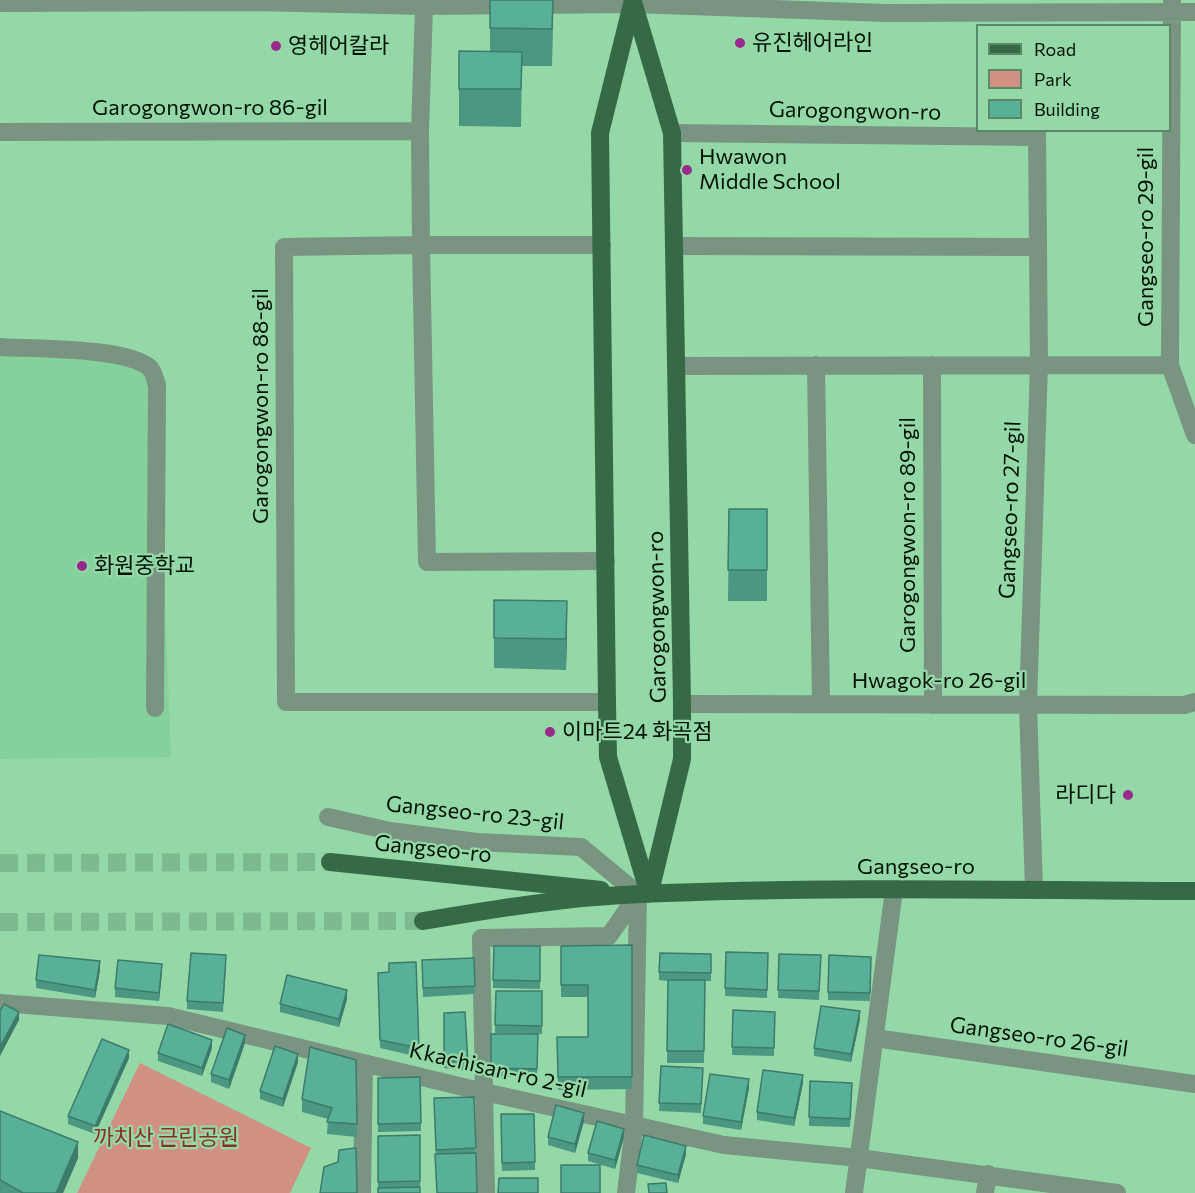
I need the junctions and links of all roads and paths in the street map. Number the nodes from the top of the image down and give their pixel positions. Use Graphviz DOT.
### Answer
graph roads {
  1 [pos="256,1"];
  2 [pos="634,1"];
  3 [pos="0,3"];
  4 [pos="424,6"];
  5 [pos="885,6"];
  6 [pos="1172,6"];
  7 [pos="1195,12"];
  8 [pos="1036,19"];
  9 [pos="420,131"];
  10 [pos="0,132"];
  11 [pos="672,133"];
  12 [pos="1037,134"];
  13 [pos="421,245"];
  14 [pos="602,245"];
  15 [pos="674,246"];
  16 [pos="1038,247"];
  17 [pos="0,347"];
  18 [pos="816,365"];
  19 [pos="932,365"];
  20 [pos="1039,365"];
  21 [pos="1170,365"];
  22 [pos="676,366"];
  23 [pos="1195,435"];
  24 [pos="606,561"];
  25 [pos="607,702"];
  26 [pos="1195,702"];
  27 [pos="682,704"];
  28 [pos="821,704"];
  29 [pos="933,705"];
  30 [pos="1028,705"];
  31 [pos="155,708"];
  32 [pos="328,817"];
  33 [pos="330,862"];
  34 [pos="894,890"];
  35 [pos="1034,890"];
  36 [pos="1195,891"];
  37 [pos="644,894"];
  38 [pos="423,921"];
  39 [pos="0,1002"];
  40 [pos="875,1038"];
  41 [pos="364,1063"];
  42 [pos="1195,1084"];
  43 [pos="484,1092"];
  44 [pos="634,1126"];
  45 [pos="860,1158"];
  46 [pos="988,1174"];
  47 [pos="362,1193"];
  48 [pos="486,1193"];
  49 [pos="626,1193"];
  50 [pos="854,1193"];
  51 [pos="985,1193"];
  52 [pos="1117,1193"];
  1 -- 3 [label="street"];
  1 -- 4 [label="street"];
  2 -- 4 [label="street"];
  2 -- 5 [label="street"];
  2 -- 11 [label="main road, Garogongwon-ro"];
  2 -- 14 [label="main road"];
  4 -- 9 [label="street"];
  5 -- 8 [label="street"];
  6 -- 7 [label="street"];
  6 -- 8 [label="street"];
  6 -- 21 [label="street, Gangseo-ro 29-gil"];
  9 -- 10 [label="street, Garogongwon-ro 86-gil"];
  9 -- 13 [label="street"];
  11 -- 12 [label="street, Garogongwon-ro"];
  11 -- 15 [label="main road, Garogongwon-ro"];
  12 -- 16 [label="street, Gangseo-ro 27-gil"];
  13 -- 14 [label="street, Garogongwon-ro 88-gil"];
  13 -- 24 [label="street"];
  13 -- 25 [label="street, Garogongwon-ro 88-gil"];
  14 -- 24 [label="main road"];
  15 -- 16 [label="street"];
  15 -- 22 [label="main road, Garogongwon-ro"];
  16 -- 20 [label="street, Gangseo-ro 27-gil"];
  17 -- 31 [label="street"];
  18 -- 19 [label="street"];
  18 -- 22 [label="street"];
  18 -- 28 [label="street"];
  19 -- 20 [label="street"];
  19 -- 29 [label="street, Garogongwon-ro 89-gil"];
  20 -- 21 [label="street"];
  20 -- 30 [label="street, Gangseo-ro 27-gil"];
  21 -- 23 [label="street, Gangseo-ro 29-gil"];
  22 -- 27 [label="main road, Garogongwon-ro"];
  24 -- 25 [label="main road"];
  25 -- 37 [label="main road"];
  26 -- 30 [label="street, Hwagok-ro 26-gil"];
  27 -- 28 [label="street, Hwagok-ro 26-gil"];
  27 -- 37 [label="main road, Garogongwon-ro"];
  28 -- 29 [label="street, Hwagok-ro 26-gil"];
  29 -- 30 [label="street, Hwagok-ro 26-gil"];
  30 -- 35 [label="street, Gangseo-ro 27-gil"];
  32 -- 37 [label="street, Gangseo-ro 23-gil"];
  33 -- 37 [label="main road, Gangseo-ro"];
  34 -- 35 [label="main road, Gangseo-ro"];
  34 -- 37 [label="main road, Gangseo-ro"];
  34 -- 40 [label="street"];
  35 -- 36 [label="main road, Gangseo-ro"];
  37 -- 38 [label="main road, Gangseo-ro"];
  37 -- 43 [label="street"];
  37 -- 44 [label="street"];
  39 -- 41 [label="street, Kkachisan-ro 2-gil"];
  40 -- 42 [label="street, Gangseo-ro 26-gil"];
  40 -- 45 [label="street"];
  41 -- 43 [label="street, Kkachisan-ro 2-gil"];
  41 -- 47 [label="street"];
  43 -- 44 [label="street, Kkachisan-ro 2-gil"];
  43 -- 48 [label="street"];
  44 -- 45 [label="street, Kkachisan-ro 2-gil"];
  44 -- 49 [label="street"];
  45 -- 46 [label="street, Kkachisan-ro 2-gil"];
  45 -- 50 [label="street"];
  46 -- 51 [label="street"];
  46 -- 52 [label="street, Kkachisan-ro 2-gil"];
}
